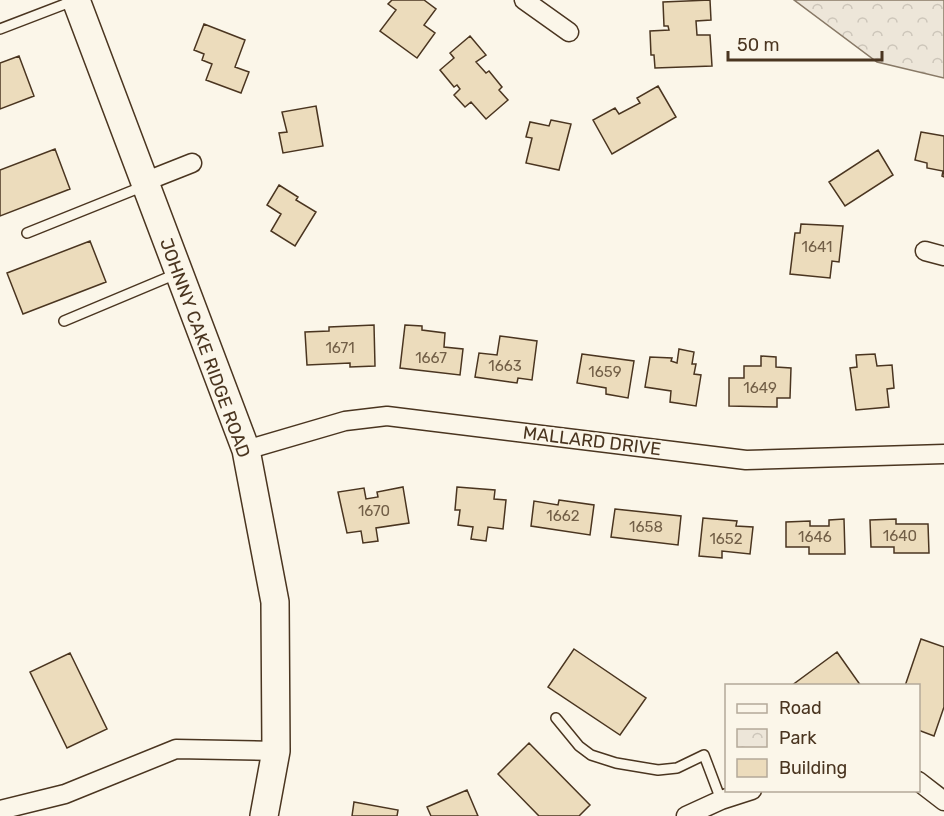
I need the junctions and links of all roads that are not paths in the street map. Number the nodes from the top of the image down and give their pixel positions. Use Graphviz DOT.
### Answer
graph roads {
  1 [pos="76,0"];
  2 [pos="524,0"];
  3 [pos="0,29"];
  4 [pos="569,32"];
  5 [pos="192,163"];
  6 [pos="145,184"];
  7 [pos="27,233"];
  8 [pos="925,251"];
  9 [pos="944,256"];
  10 [pos="179,273"];
  11 [pos="64,321"];
  12 [pos="246,450"];
  13 [pos="944,454"];
  14 [pos="556,718"];
  15 [pos="276,750"];
  16 [pos="920,783"];
  17 [pos="746,792"];
  18 [pos="721,800"];
  19 [pos="944,801"];
  20 [pos="0,810"];
  21 [pos="264,816"];
  22 [pos="686,816"];
  1 -- 3 [label="lane"];
  1 -- 6 [label="street, JOHNNY CAKE RIDGE ROAD"];
  2 -- 4 [label="street"];
  5 -- 6 [label="street"];
  6 -- 7 [label="lane"];
  6 -- 10 [label="street, JOHNNY CAKE RIDGE ROAD"];
  8 -- 9 [label="street"];
  10 -- 11 [label="lane"];
  10 -- 12 [label="street, JOHNNY CAKE RIDGE ROAD"];
  12 -- 13 [label="street, MALLARD DRIVE"];
  12 -- 15 [label="street, JOHNNY CAKE RIDGE ROAD"];
  14 -- 18 [label="lane"];
  15 -- 20 [label="street"];
  15 -- 21 [label="street, JOHNNY CAKE RIDGE ROAD"];
  16 -- 19 [label="street"];
  17 -- 18 [label="street"];
  18 -- 22 [label="street"];
}
